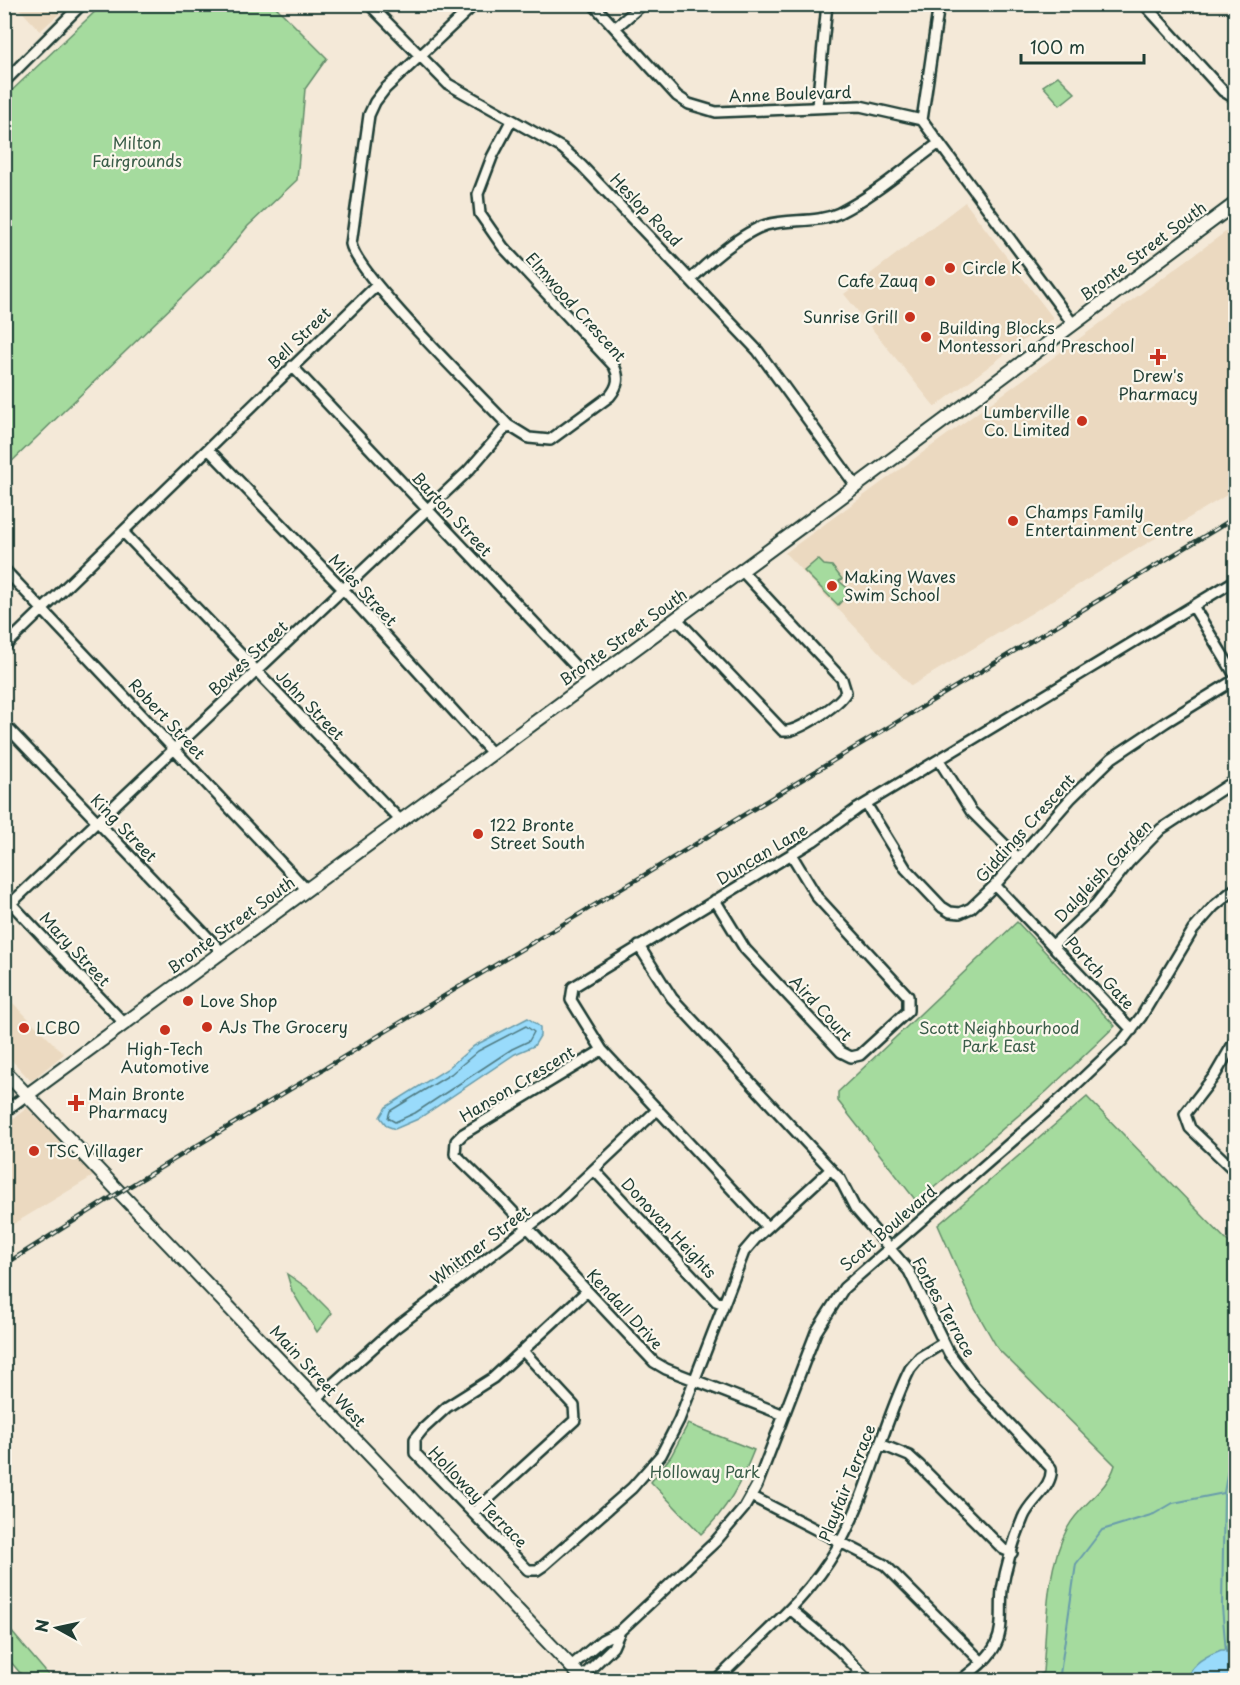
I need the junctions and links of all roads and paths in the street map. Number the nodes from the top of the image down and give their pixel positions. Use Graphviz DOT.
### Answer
graph roads {
  1 [pos="82,4"];
  2 [pos="369,4"];
  3 [pos="475,4"];
  4 [pos="592,4"];
  5 [pos="643,4"];
  6 [pos="827,4"];
  7 [pos="939,4"];
  8 [pos="1144,4"];
  9 [pos="615,28"];
  10 [pos="419,57"];
  11 [pos="4,82"];
  12 [pos="1236,99"];
  13 [pos="817,106"];
  14 [pos="922,120"];
  15 [pos="511,121"];
  16 [pos="938,144"];
  17 [pos="1236,203"];
  18 [pos="691,279"];
  19 [pos="377,285"];
  20 [pos="1072,324"];
  21 [pos="292,366"];
  22 [pos="508,425"];
  23 [pos="209,450"];
  24 [pos="856,486"];
  25 [pos="427,509"];
  26 [pos="123,532"];
  27 [pos="4,568"];
  28 [pos="741,570"];
  29 [pos="1236,580"];
  30 [pos="343,589"];
  31 [pos="1193,606"];
  32 [pos="42,609"];
  33 [pos="676,618"];
  34 [pos="4,646"];
  35 [pos="257,671"];
  36 [pos="594,678"];
  37 [pos="1236,678"];
  38 [pos="4,724"];
  39 [pos="174,749"];
  40 [pos="492,753"];
  41 [pos="939,760"];
  42 [pos="1236,780"];
  43 [pos="866,804"];
  44 [pos="401,821"];
  45 [pos="97,822"];
  46 [pos="791,854"];
  47 [pos="1018,860"];
  48 [pos="994,885"];
  49 [pos="1236,888"];
  50 [pos="307,890"];
  51 [pos="715,900"];
  52 [pos="7,903"];
  53 [pos="1053,945"];
  54 [pos="639,946"];
  55 [pos="222,952"];
  56 [pos="124,1023"];
  57 [pos="1132,1030"];
  58 [pos="1236,1039"];
  59 [pos="602,1050"];
  60 [pos="4,1071"];
  61 [pos="27,1095"];
  62 [pos="658,1109"];
  63 [pos="4,1112"];
  64 [pos="831,1169"];
  65 [pos="594,1170"];
  66 [pos="1236,1172"];
  67 [pos="528,1227"];
  68 [pos="767,1227"];
  69 [pos="889,1246"];
  70 [pos="587,1291"];
  71 [pos="724,1304"];
  72 [pos="943,1343"];
  73 [pos="523,1351"];
  74 [pos="694,1380"];
  75 [pos="316,1399"];
  76 [pos="784,1415"];
  77 [pos="880,1444"];
  78 [pos="751,1496"];
  79 [pos="473,1514"];
  80 [pos="842,1541"];
  81 [pos="1012,1552"];
  82 [pos="790,1609"];
  83 [pos="620,1631"];
  84 [pos="982,1662"];
  85 [pos="570,1667"];
  86 [pos="860,1672"];
  87 [pos="583,1679"];
  88 [pos="717,1680"];
  89 [pos="851,1680"];
  90 [pos="868,1680"];
  91 [pos="961,1680"];
  1 -- 11 [label="street"];
  2 -- 10 [label="street, Heslop Road"];
  3 -- 10 [label="street"];
  4 -- 9 [label="street, Anne Boulevard"];
  5 -- 9 [label="street"];
  6 -- 13 [label="street"];
  7 -- 14 [label="street"];
  8 -- 12 [label="street"];
  9 -- 13 [label="street, Anne Boulevard"];
  10 -- 15 [label="street, Heslop Road"];
  10 -- 19 [label="street"];
  13 -- 14 [label="street, Anne Boulevard"];
  14 -- 16 [label="street"];
  15 -- 18 [label="street, Heslop Road"];
  15 -- 22 [label="street, Elmwood Crescent"];
  16 -- 18 [label="street"];
  16 -- 20 [label="street"];
  17 -- 20 [label="main road, Bronte Street South"];
  18 -- 24 [label="street, Heslop Road"];
  19 -- 21 [label="street, Bell Street"];
  19 -- 22 [label="street, Elmwood Crescent"];
  20 -- 24 [label="main road, Bronte Street South"];
  21 -- 23 [label="street, Bell Street"];
  21 -- 25 [label="street, Barton Street"];
  22 -- 25 [label="street, Bowes Street"];
  23 -- 26 [label="street, Bell Street"];
  23 -- 30 [label="street, Miles Street"];
  24 -- 28 [label="main road, Bronte Street South"];
  25 -- 30 [label="street, Bowes Street"];
  25 -- 36 [label="street, Barton Street"];
  26 -- 32 [label="street, Bell Street"];
  26 -- 35 [label="street, John Street"];
  27 -- 32 [label="street, Robert Street"];
  28 -- 33 [label="main road, Bronte Street South"];
  28 -- 33 [label="street"];
  29 -- 31 [label="street, Duncan Lane"];
  30 -- 35 [label="street, Bowes Street"];
  30 -- 40 [label="street, Miles Street"];
  31 -- 37 [label="street"];
  31 -- 41 [label="street, Duncan Lane"];
  32 -- 34 [label="street, Bell Street"];
  32 -- 39 [label="street, Robert Street"];
  33 -- 36 [label="main road, Bronte Street South"];
  35 -- 39 [label="street, Bowes Street"];
  35 -- 44 [label="street, John Street"];
  36 -- 40 [label="main road, Bronte Street South"];
  37 -- 47 [label="street, Giddings Crescent"];
  38 -- 45 [label="street, King Street"];
  39 -- 45 [label="street, Bowes Street"];
  39 -- 50 [label="street, Robert Street"];
  40 -- 44 [label="main road, Bronte Street South"];
  41 -- 43 [label="street, Duncan Lane"];
  41 -- 47 [label="street"];
  42 -- 53 [label="street, Dalgleish Garden"];
  43 -- 46 [label="street, Duncan Lane"];
  43 -- 48 [label="street, Giddings Crescent"];
  44 -- 50 [label="main road, Bronte Street South"];
  45 -- 52 [label="street, Bowes Street"];
  45 -- 55 [label="street, King Street"];
  46 -- 51 [label="street, Duncan Lane"];
  46 -- 51 [label="street, Aird Court"];
  47 -- 48 [label="street, Giddings Crescent"];
  48 -- 53 [label="street, Portch Gate"];
  49 -- 57 [label="street, Scott Boulevard"];
  50 -- 55 [label="main road, Bronte Street South"];
  51 -- 54 [label="street, Duncan Lane"];
  52 -- 56 [label="street, Mary Street"];
  53 -- 57 [label="street, Portch Gate"];
  54 -- 59 [label="street, Duncan Lane"];
  54 -- 64 [label="street, Forbes Terrace"];
  55 -- 56 [label="main road, Bronte Street South"];
  56 -- 61 [label="main road, Bronte Street South"];
  57 -- 69 [label="street, Scott Boulevard"];
  58 -- 66 [label="street"];
  59 -- 62 [label="street, Duncan Lane"];
  59 -- 67 [label="street, Hanson Crescent"];
  60 -- 61 [label="main road, Main Street West"];
  61 -- 63 [label="street"];
  61 -- 75 [label="main road, Main Street West"];
  62 -- 65 [label="street, Whitmer Street"];
  62 -- 68 [label="street, Duncan Lane"];
  64 -- 68 [label="street, Holloway Terrace"];
  64 -- 69 [label="street, Forbes Terrace"];
  65 -- 67 [label="street, Whitmer Street"];
  65 -- 71 [label="street, Donovan Heights"];
  67 -- 70 [label="street, Kendall Drive"];
  67 -- 75 [label="street, Whitmer Street"];
  68 -- 71 [label="street, Holloway Terrace"];
  69 -- 72 [label="street, Forbes Terrace"];
  69 -- 76 [label="street, Scott Boulevard"];
  70 -- 73 [label="street, Holloway Terrace"];
  70 -- 74 [label="street, Kendall Drive"];
  71 -- 74 [label="street, Holloway Terrace"];
  72 -- 77 [label="street, Playfair Terrace"];
  72 -- 81 [label="street, Forbes Terrace"];
  73 -- 79 [label="street"];
  73 -- 79 [label="street, Holloway Terrace"];
  74 -- 76 [label="street, Kendall Drive"];
  74 -- 79 [label="street, Holloway Terrace"];
  75 -- 85 [label="main road, Main Street West"];
  76 -- 78 [label="street, Scott Boulevard"];
  77 -- 80 [label="street, Playfair Terrace"];
  77 -- 81 [label="street"];
  78 -- 80 [label="street"];
  78 -- 83 [label="street, Scott Boulevard"];
  80 -- 82 [label="street, Playfair Terrace"];
  80 -- 84 [label="street"];
  81 -- 84 [label="street, Forbes Terrace"];
  82 -- 86 [label="street"];
  82 -- 88 [label="street, Playfair Terrace"];
  83 -- 85 [label="street, Scott Boulevard"];
  83 -- 87 [label="street, Scott Boulevard"];
  84 -- 91 [label="street, Forbes Terrace"];
  85 -- 87 [label="main road, Main Street West"];
  86 -- 89 [label="street"];
  86 -- 90 [label="street"];
}
